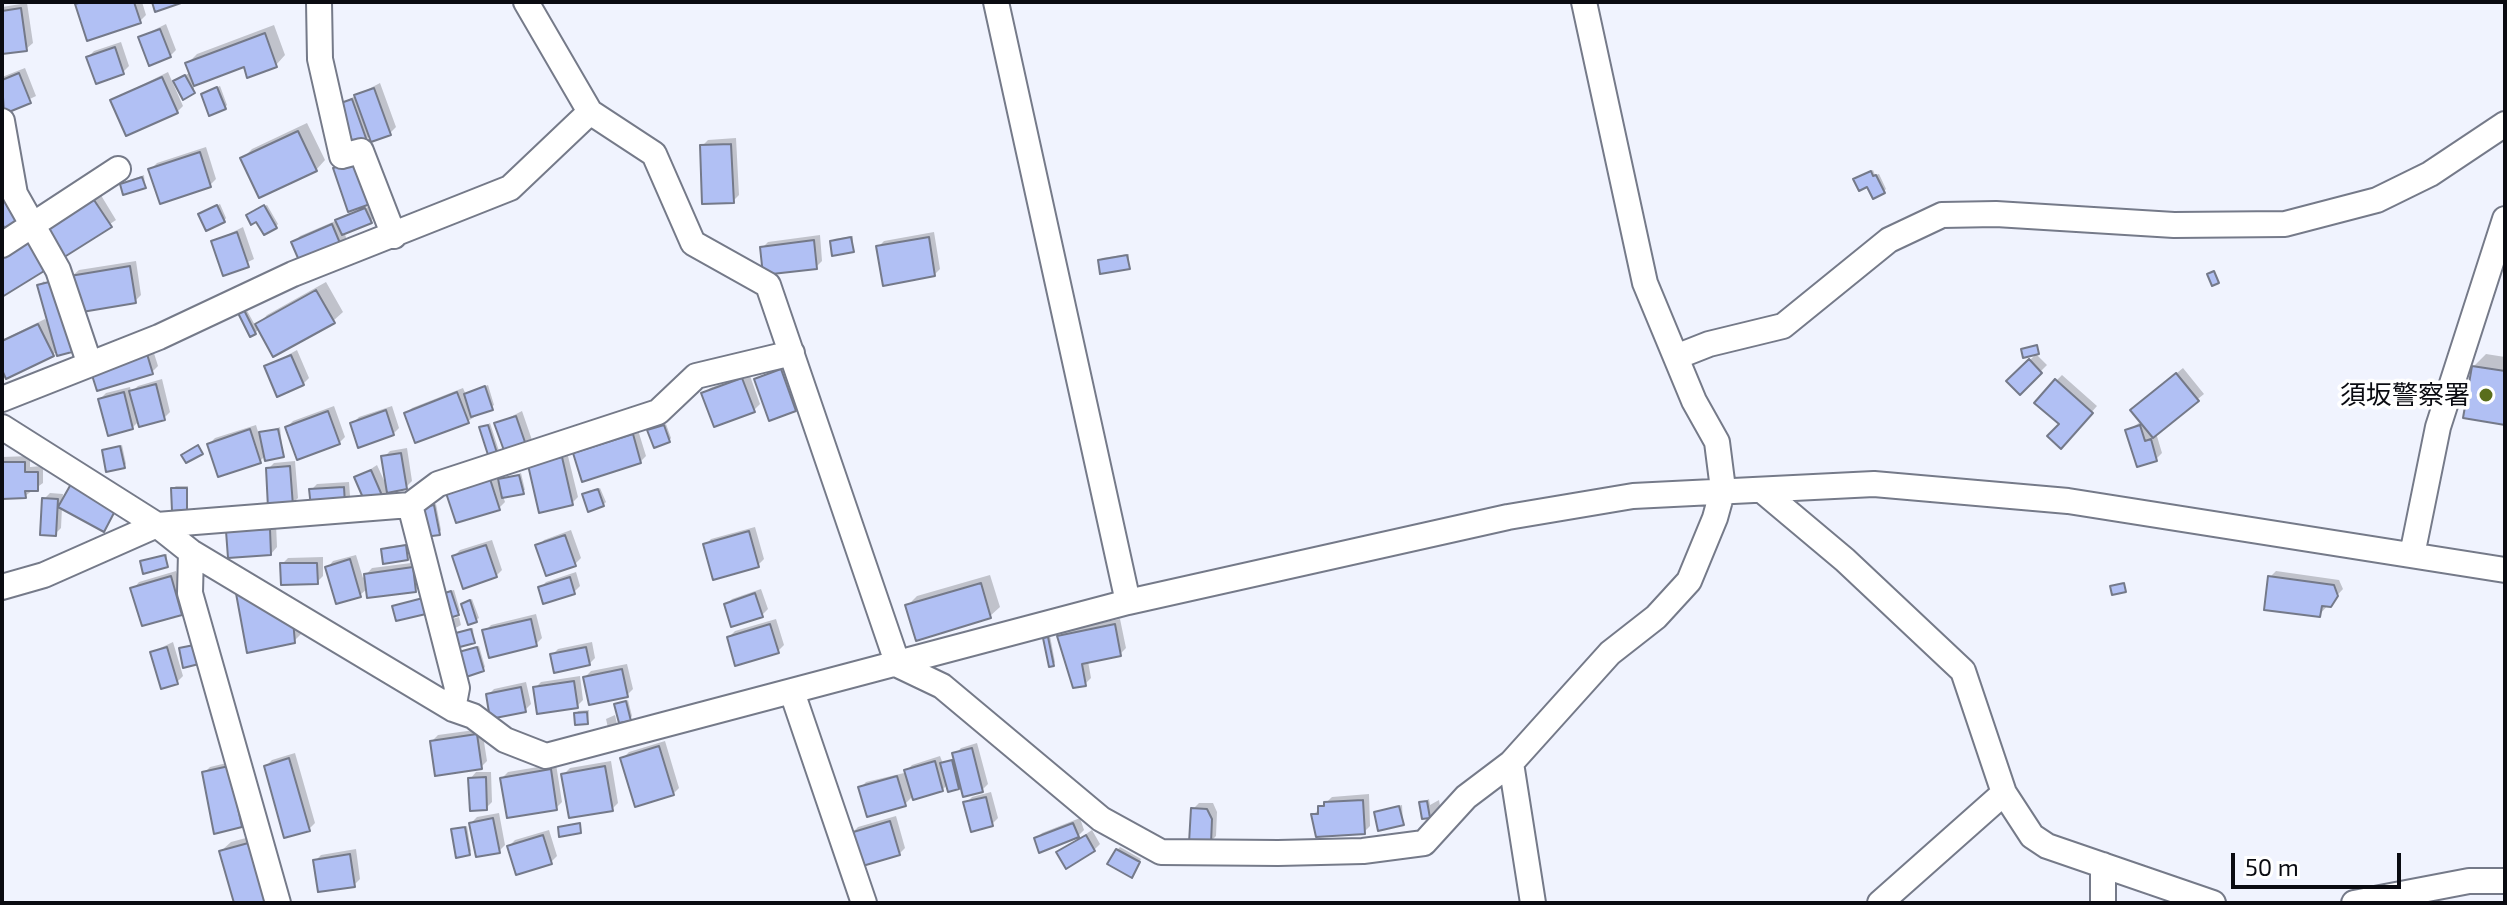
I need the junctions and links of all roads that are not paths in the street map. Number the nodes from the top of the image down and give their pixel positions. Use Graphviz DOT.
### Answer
graph roads {
  1 [pos="319,2"];
  2 [pos="526,2"];
  3 [pos="996,2"];
  4 [pos="1584,2"];
  5 [pos="590,112"];
  6 [pos="2,121"];
  7 [pos="2505,124"];
  8 [pos="118,169"];
  9 [pos="2505,219"];
  10 [pos="32,224"];
  11 [pos="394,236"];
  12 [pos="2,245"];
  13 [pos="792,353"];
  14 [pos="1676,357"];
  15 [pos="89,362"];
  16 [pos="2,399"];
  17 [pos="2,427"];
  18 [pos="1723,489"];
  19 [pos="1764,492"];
  20 [pos="410,505"];
  21 [pos="157,525"];
  22 [pos="191,552"];
  23 [pos="2412,555"];
  24 [pos="2505,570"];
  25 [pos="2,587"];
  26 [pos="1128,602"];
  27 [pos="898,665"];
  28 [pos="792,692"];
  29 [pos="453,709"];
  30 [pos="1511,763"];
  31 [pos="2004,793"];
  32 [pos="2103,865"];
  33 [pos="2505,881"];
  34 [pos="278,903"];
  35 [pos="864,903"];
  36 [pos="1533,903"];
  37 [pos="1880,903"];
  38 [pos="2103,903"];
  39 [pos="2213,903"];
  40 [pos="2354,903"];
  1 -- 11 [label="street"];
  2 -- 5 [label="street"];
  3 -- 26 [label="street"];
  4 -- 14 [label="street"];
  5 -- 11 [label="street"];
  5 -- 13 [label="street"];
  6 -- 10 [label="street"];
  7 -- 14 [label="street"];
  8 -- 10 [label="street"];
  9 -- 23 [label="street"];
  10 -- 12 [label="street"];
  10 -- 15 [label="street"];
  11 -- 15 [label="street"];
  13 -- 20 [label="street"];
  13 -- 27 [label="street"];
  14 -- 18 [label="street"];
  15 -- 16 [label="street"];
  17 -- 21 [label="street"];
  18 -- 19 [label="street"];
  18 -- 26 [label="street"];
  18 -- 30 [label="street"];
  19 -- 23 [label="street"];
  19 -- 31 [label="street"];
  20 -- 21 [label="street"];
  20 -- 29 [label="street"];
  21 -- 22 [label="street"];
  21 -- 25 [label="street"];
  22 -- 29 [label="street"];
  22 -- 34 [label="street"];
  23 -- 24 [label="street"];
  26 -- 27 [label="street"];
  27 -- 28 [label="street"];
  27 -- 30 [label="street"];
  28 -- 29 [label="street"];
  28 -- 35 [label="street"];
  30 -- 36 [label="street"];
  31 -- 32 [label="street"];
  31 -- 37 [label="street"];
  32 -- 38 [label="street"];
  32 -- 39 [label="street"];
  33 -- 40 [label="street"];
}
